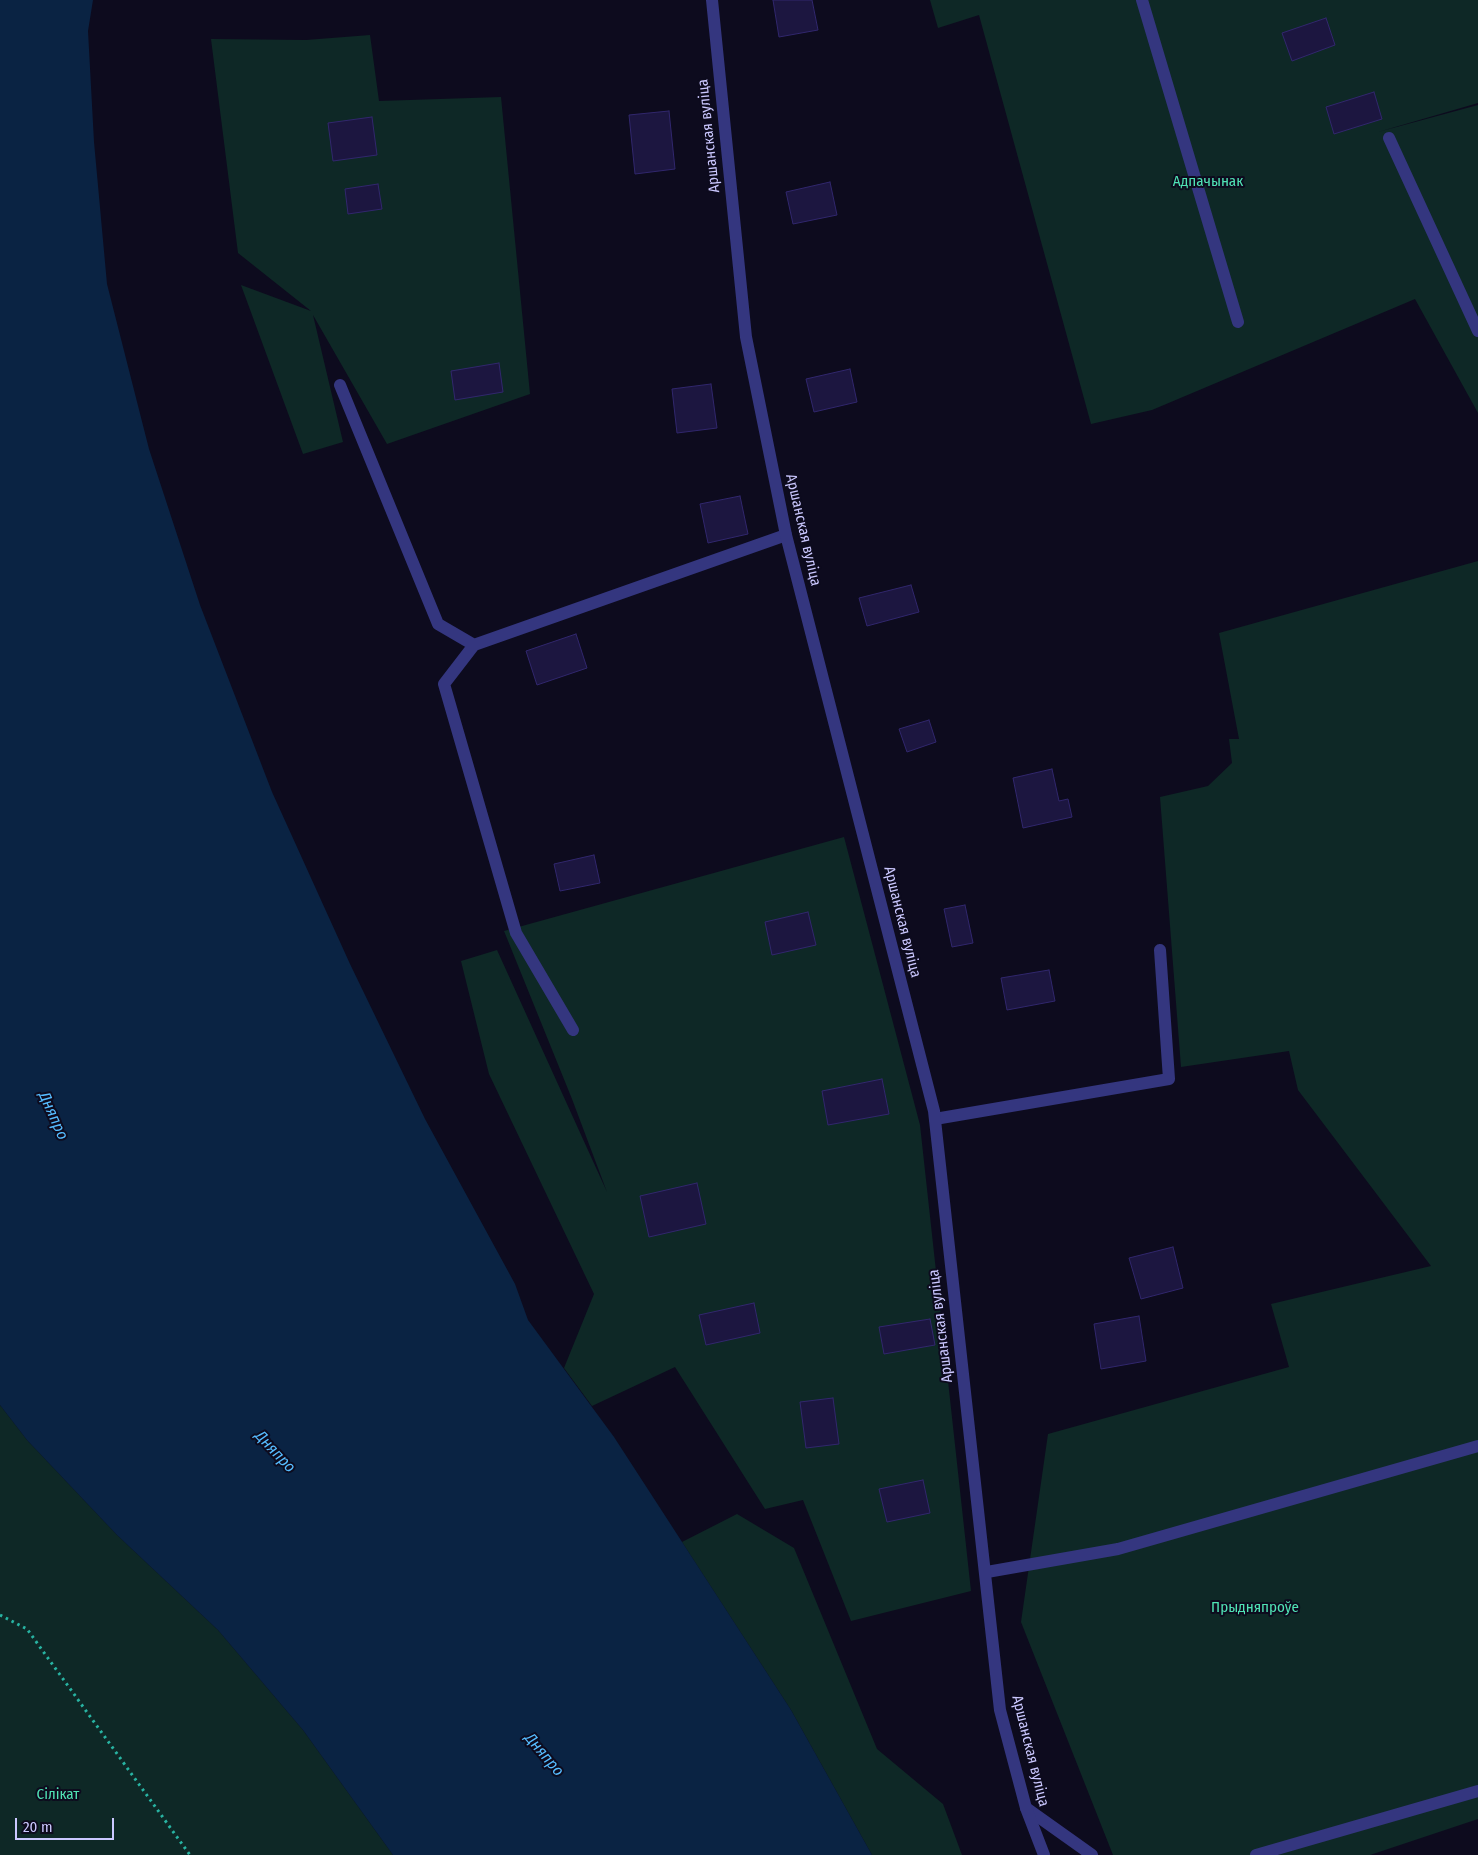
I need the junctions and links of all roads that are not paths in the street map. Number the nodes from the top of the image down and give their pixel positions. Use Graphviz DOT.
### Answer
graph roads {
  1 [pos="712,0"];
  2 [pos="1142,0"];
  3 [pos="1389,138"];
  4 [pos="1238,322"];
  5 [pos="1478,331"];
  6 [pos="340,385"];
  7 [pos="786,535"];
  8 [pos="474,645"];
  9 [pos="1160,950"];
  10 [pos="573,1030"];
  11 [pos="935,1119"];
  12 [pos="1478,1446"];
  13 [pos="987,1572"];
  14 [pos="1478,1791"];
  15 [pos="1026,1808"];
  16 [pos="1044,1855"];
  17 [pos="1092,1855"];
  18 [pos="1256,1855"];
  1 -- 7 [label="street, Аршанская вуліца"];
  2 -- 4 [label="street"];
  3 -- 5 [label="street"];
  6 -- 8 [label="street"];
  7 -- 8 [label="street"];
  7 -- 11 [label="street, Аршанская вуліца"];
  8 -- 10 [label="street"];
  9 -- 11 [label="street"];
  11 -- 13 [label="street, Аршанская вуліца"];
  12 -- 13 [label="street"];
  13 -- 15 [label="street, Аршанская вуліца"];
  14 -- 18 [label="street"];
  15 -- 16 [label="street, Аршанская вуліца"];
  15 -- 17 [label="street"];
}
